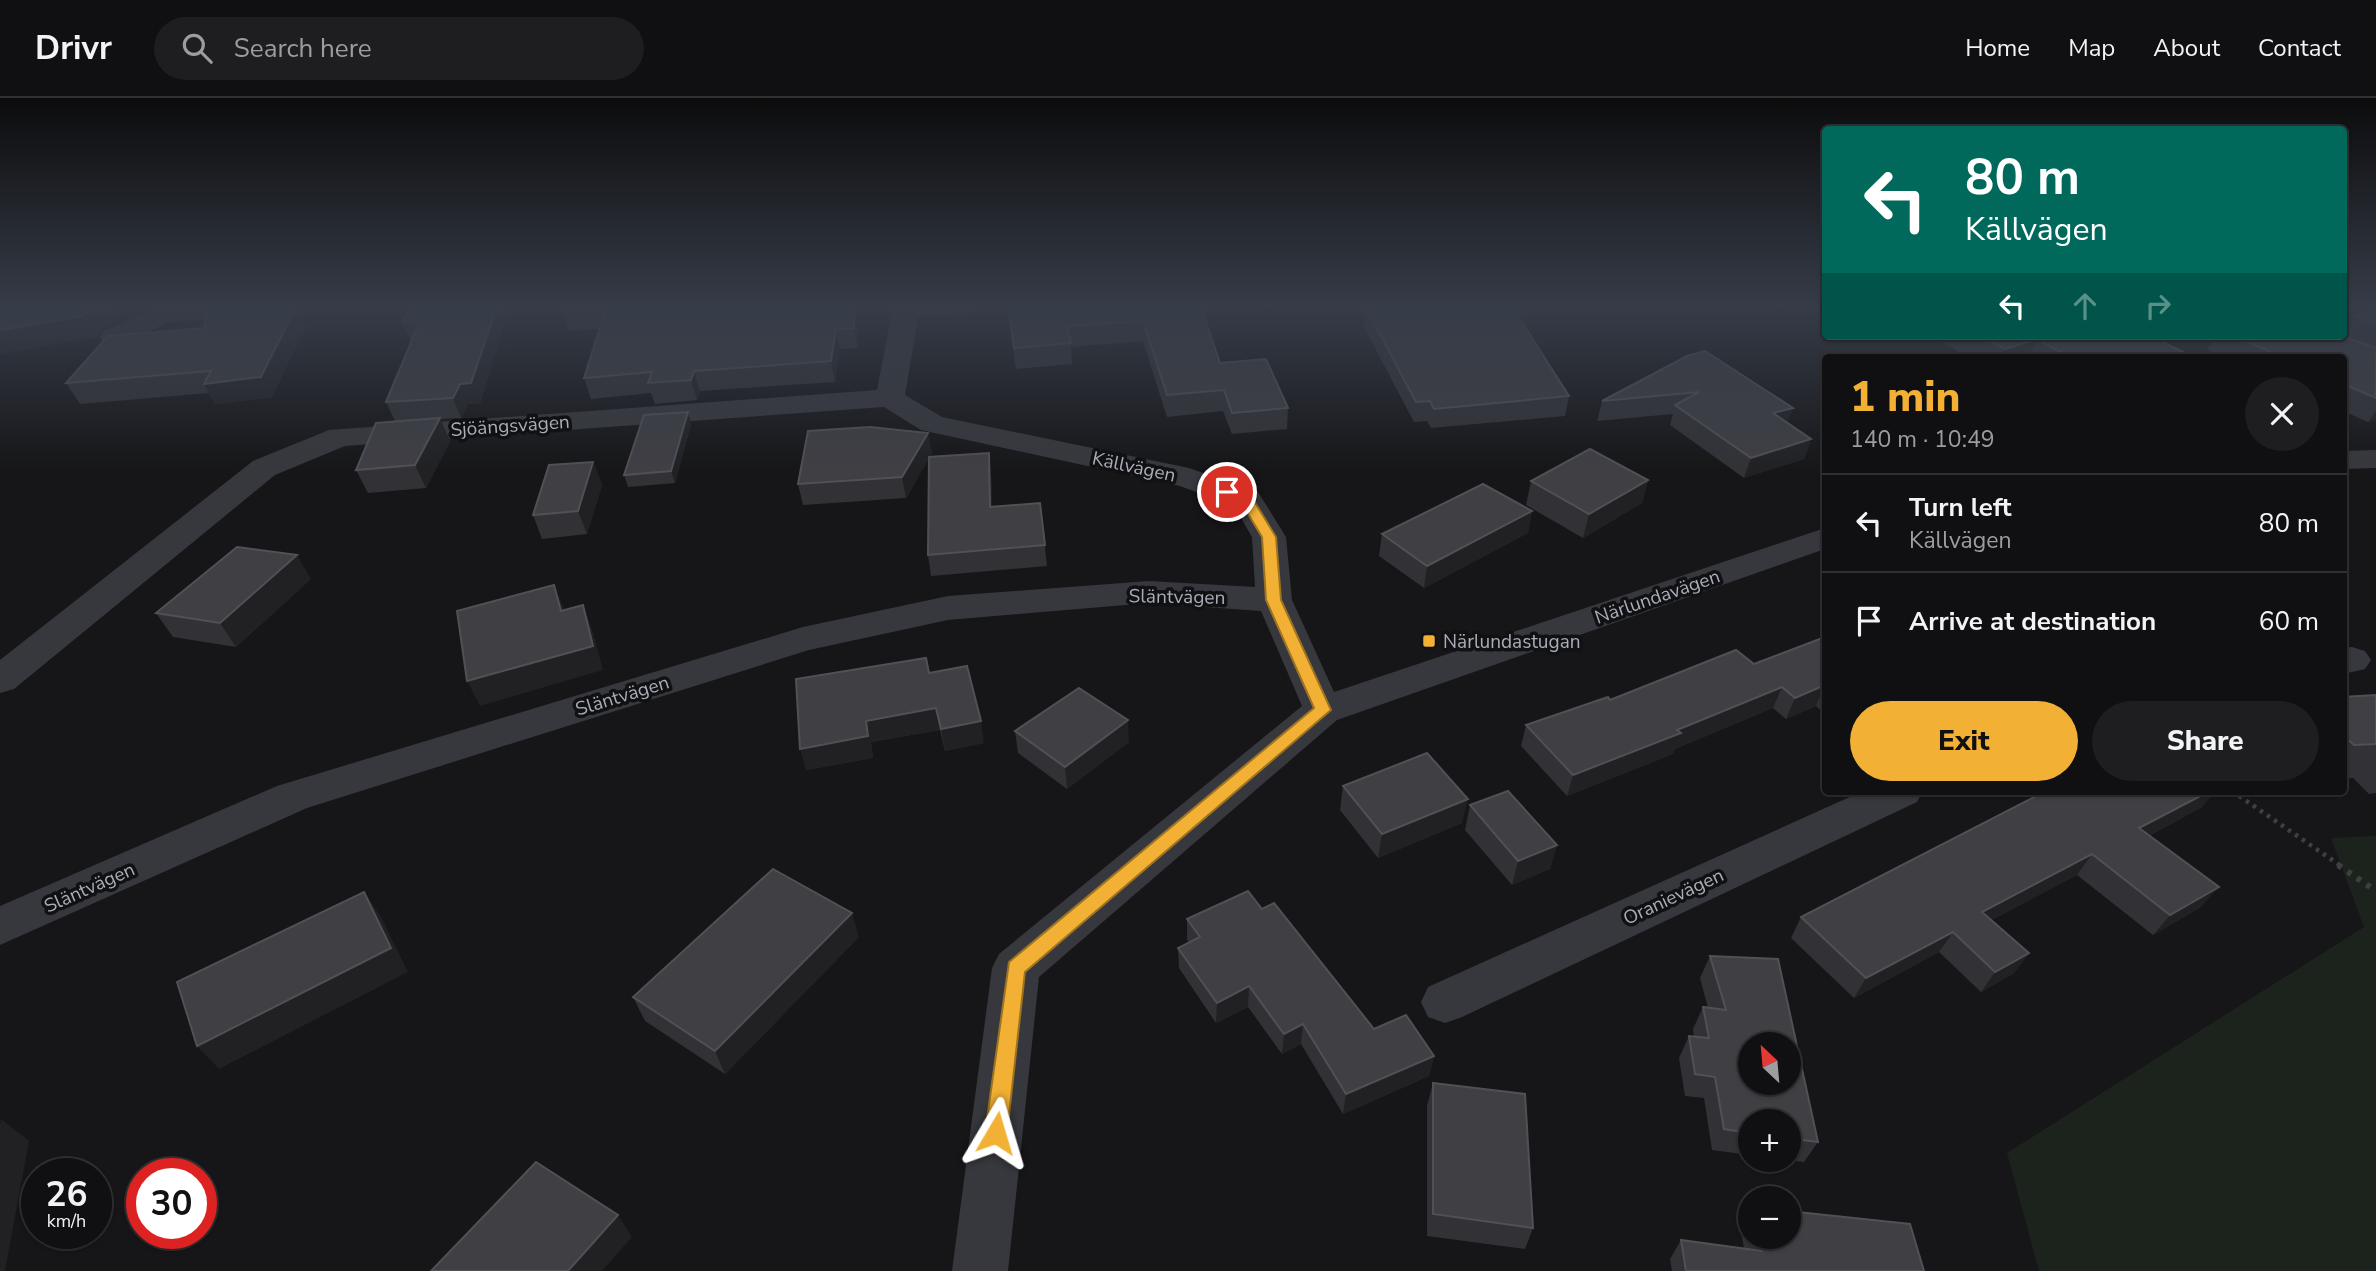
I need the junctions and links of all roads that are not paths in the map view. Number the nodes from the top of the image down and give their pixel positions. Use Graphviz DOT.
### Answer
graph roads {
  1 [pos="896,362"];
  2 [pos="890,398"];
  3 [pos="2376,459"];
  4 [pos="2347,460"];
  5 [pos="1822,539"];
  6 [pos="1274,600"];
  7 [pos="0,680"];
  8 [pos="1323,710"];
  9 [pos="1893,795"];
  10 [pos="0,926"];
  11 [pos="1445,1002"];
  12 [pos="979,1271"];
  1 -- 2 [label="street"];
  2 -- 6 [label="street, Källvägen"];
  2 -- 7 [label="street, Sjöängsvägen"];
  3 -- 4 [label="street"];
  5 -- 8 [label="street, Närlundavägen"];
  6 -- 8 [label="street, Källvägen"];
  6 -- 10 [label="street, Släntvägen"];
  8 -- 12 [label="street, Närlundavägen"];
  9 -- 11 [label="street, Oranievägen"];
}
